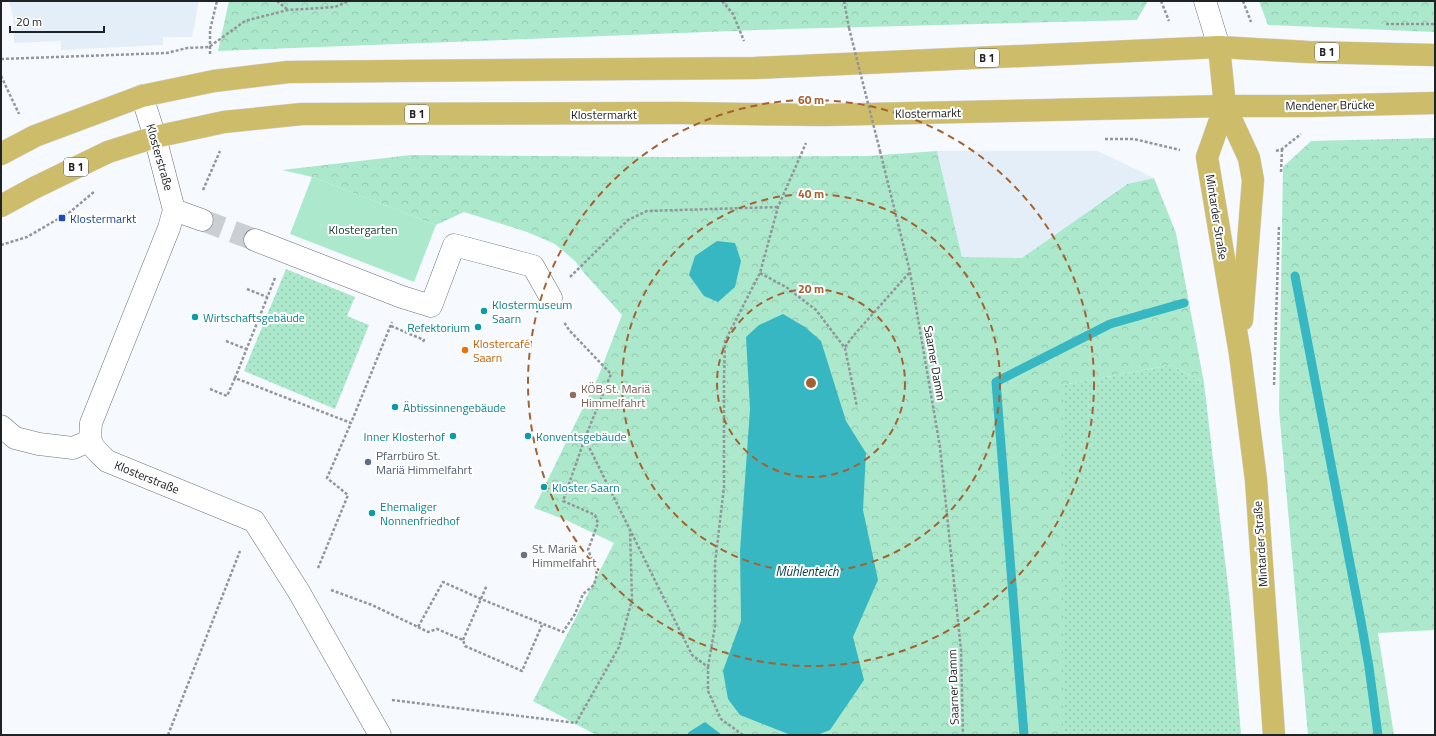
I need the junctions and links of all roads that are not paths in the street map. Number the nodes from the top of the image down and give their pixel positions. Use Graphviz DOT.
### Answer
graph roads {
  1 [pos="1205,1"];
  2 [pos="1219,47"];
  3 [pos="1435,54"];
  4 [pos="142,96"];
  5 [pos="1435,103"];
  6 [pos="1224,106"];
  7 [pos="155,137"];
  8 [pos="1,154"];
  9 [pos="1,206"];
  10 [pos="174,210"];
  11 [pos="202,220"];
  12 [pos="255,240"];
  13 [pos="551,298"];
  14 [pos="1240,354"];
  15 [pos="1,426"];
  16 [pos="89,441"];
  17 [pos="380,735"];
  18 [pos="1274,735"];
  1 -- 2 [label="street, Mintarder Straße"];
  2 -- 3 [label="main road, B 1"];
  2 -- 4 [label="main road, B 1"];
  2 -- 6 [label="main road, Mintarder Straße"];
  4 -- 7 [label="street, Klosterstraße"];
  4 -- 8 [label="main road, B 1"];
  5 -- 6 [label="main road, Mendener Brücke / B 1"];
  6 -- 7 [label="main road, Klostermarkt / B 1"];
  6 -- 14 [label="main road, Mintarder Straße"];
  6 -- 14 [label="main road, Mintarder Straße"];
  7 -- 9 [label="main road, Klostermarkt / B 1"];
  7 -- 10 [label="street, Klosterstraße"];
  10 -- 11 [label="street"];
  10 -- 16 [label="street"];
  12 -- 13 [label="street"];
  14 -- 18 [label="main road, Mintarder Straße"];
  15 -- 16 [label="street"];
  16 -- 17 [label="street, Klosterstraße"];
}
